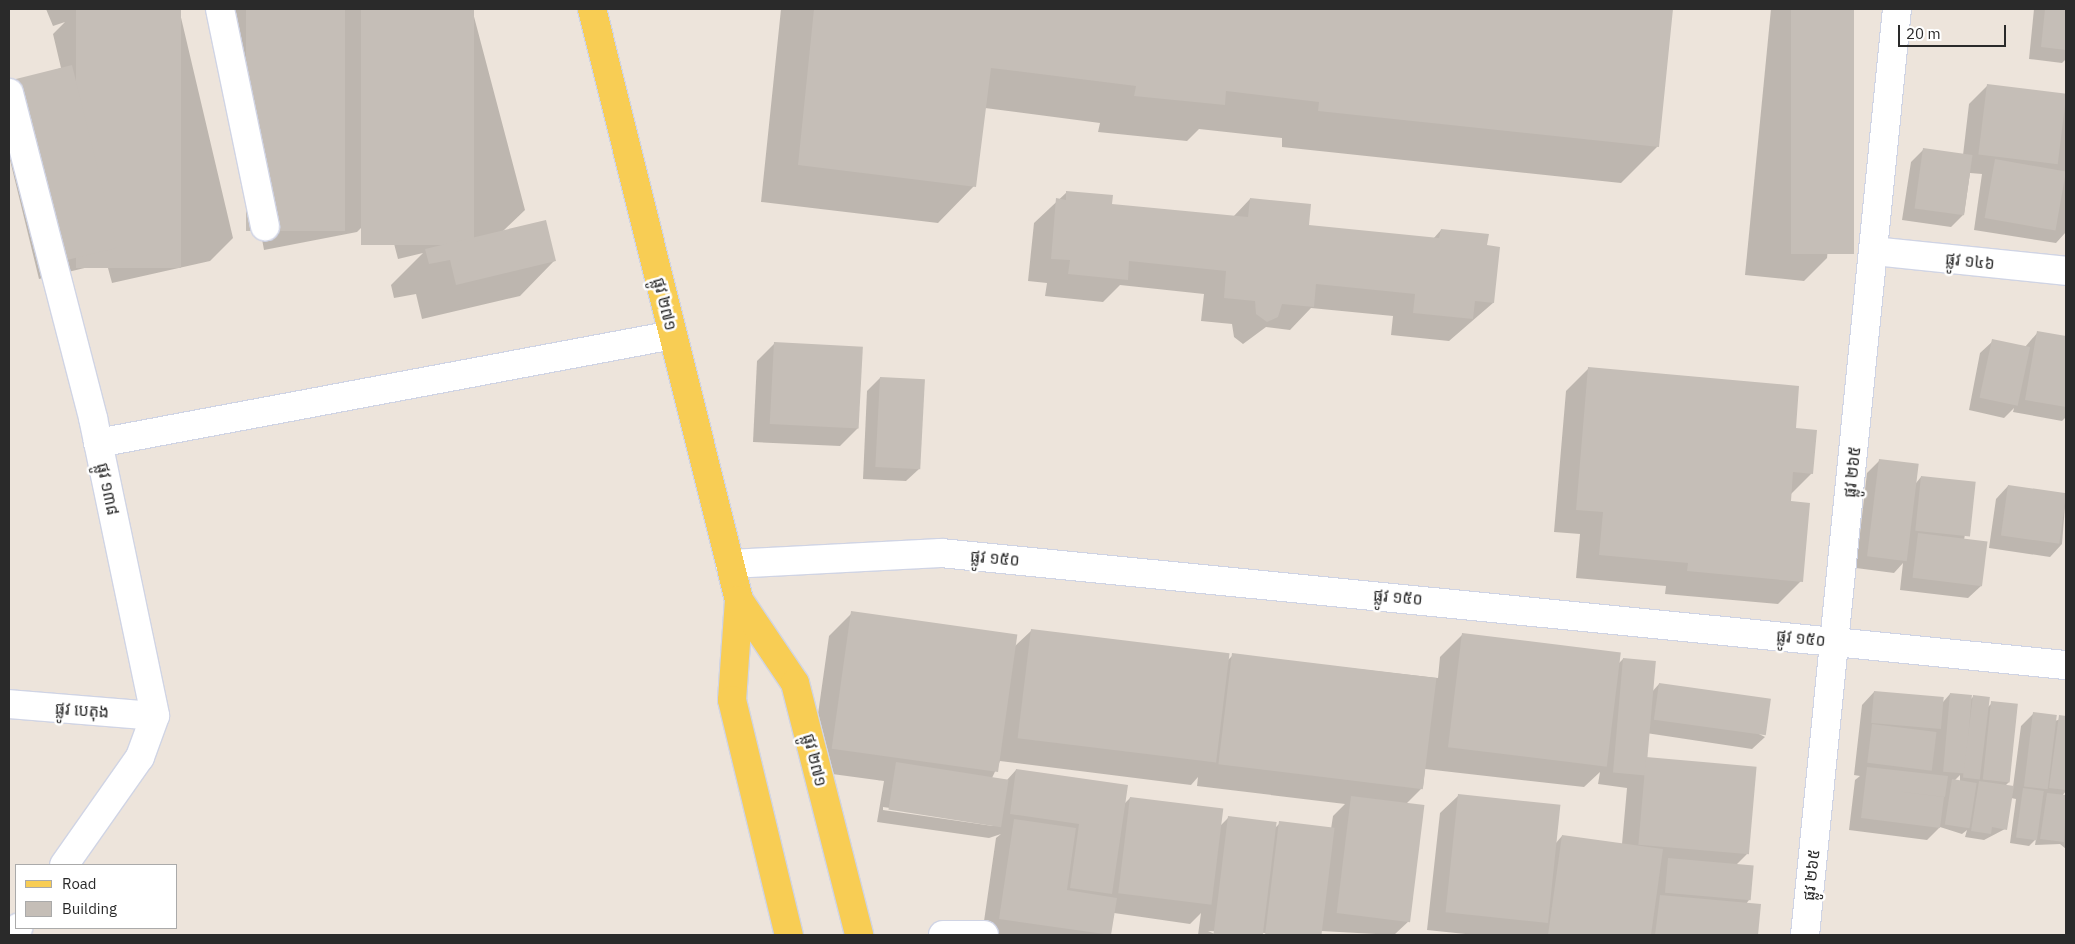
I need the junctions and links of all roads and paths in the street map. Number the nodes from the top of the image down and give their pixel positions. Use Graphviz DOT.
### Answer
graph roads {
  1 [pos="220,9"];
  2 [pos="592,9"];
  3 [pos="1897,9"];
  4 [pos="9,93"];
  5 [pos="265,226"];
  6 [pos="1874,252"];
  7 [pos="2066,271"];
  8 [pos="673,336"];
  9 [pos="98,443"];
  10 [pos="730,564"];
  11 [pos="739,600"];
  12 [pos="1835,641"];
  13 [pos="2066,665"];
  14 [pos="9,704"];
  15 [pos="155,716"];
  16 [pos="65,864"];
  17 [pos="789,935"];
  18 [pos="859,935"];
  19 [pos="943,935"];
  20 [pos="984,935"];
  21 [pos="1805,935"];
  1 -- 5 [label="street"];
  2 -- 8 [label="main road, ផ្លូវ ២៧១"];
  3 -- 6 [label="street, ផ្លូវ ២៦៥"];
  4 -- 9 [label="street, ផ្លូវ ១៣៨"];
  6 -- 7 [label="street, ផ្លូវ ១៤៦"];
  6 -- 12 [label="street, ផ្លូវ ២៦៥"];
  8 -- 9 [label="street"];
  8 -- 10 [label="main road, ផ្លូវ ២៧១"];
  9 -- 15 [label="street, ផ្លូវ ១៣៨"];
  10 -- 11 [label="main road, ផ្លូវ ២៧១"];
  10 -- 12 [label="street, ផ្លូវ ១៥០"];
  11 -- 17 [label="main road, ផ្លូវ ២៧១"];
  11 -- 18 [label="main road, ផ្លូវ ២៧១"];
  12 -- 13 [label="street, ផ្លូវ ១៥០"];
  12 -- 21 [label="street, ផ្លូវ ២៦៥"];
  14 -- 15 [label="street, ផ្លូវ បេតុង"];
  15 -- 16 [label="street"];
  19 -- 20 [label="street"];
}
